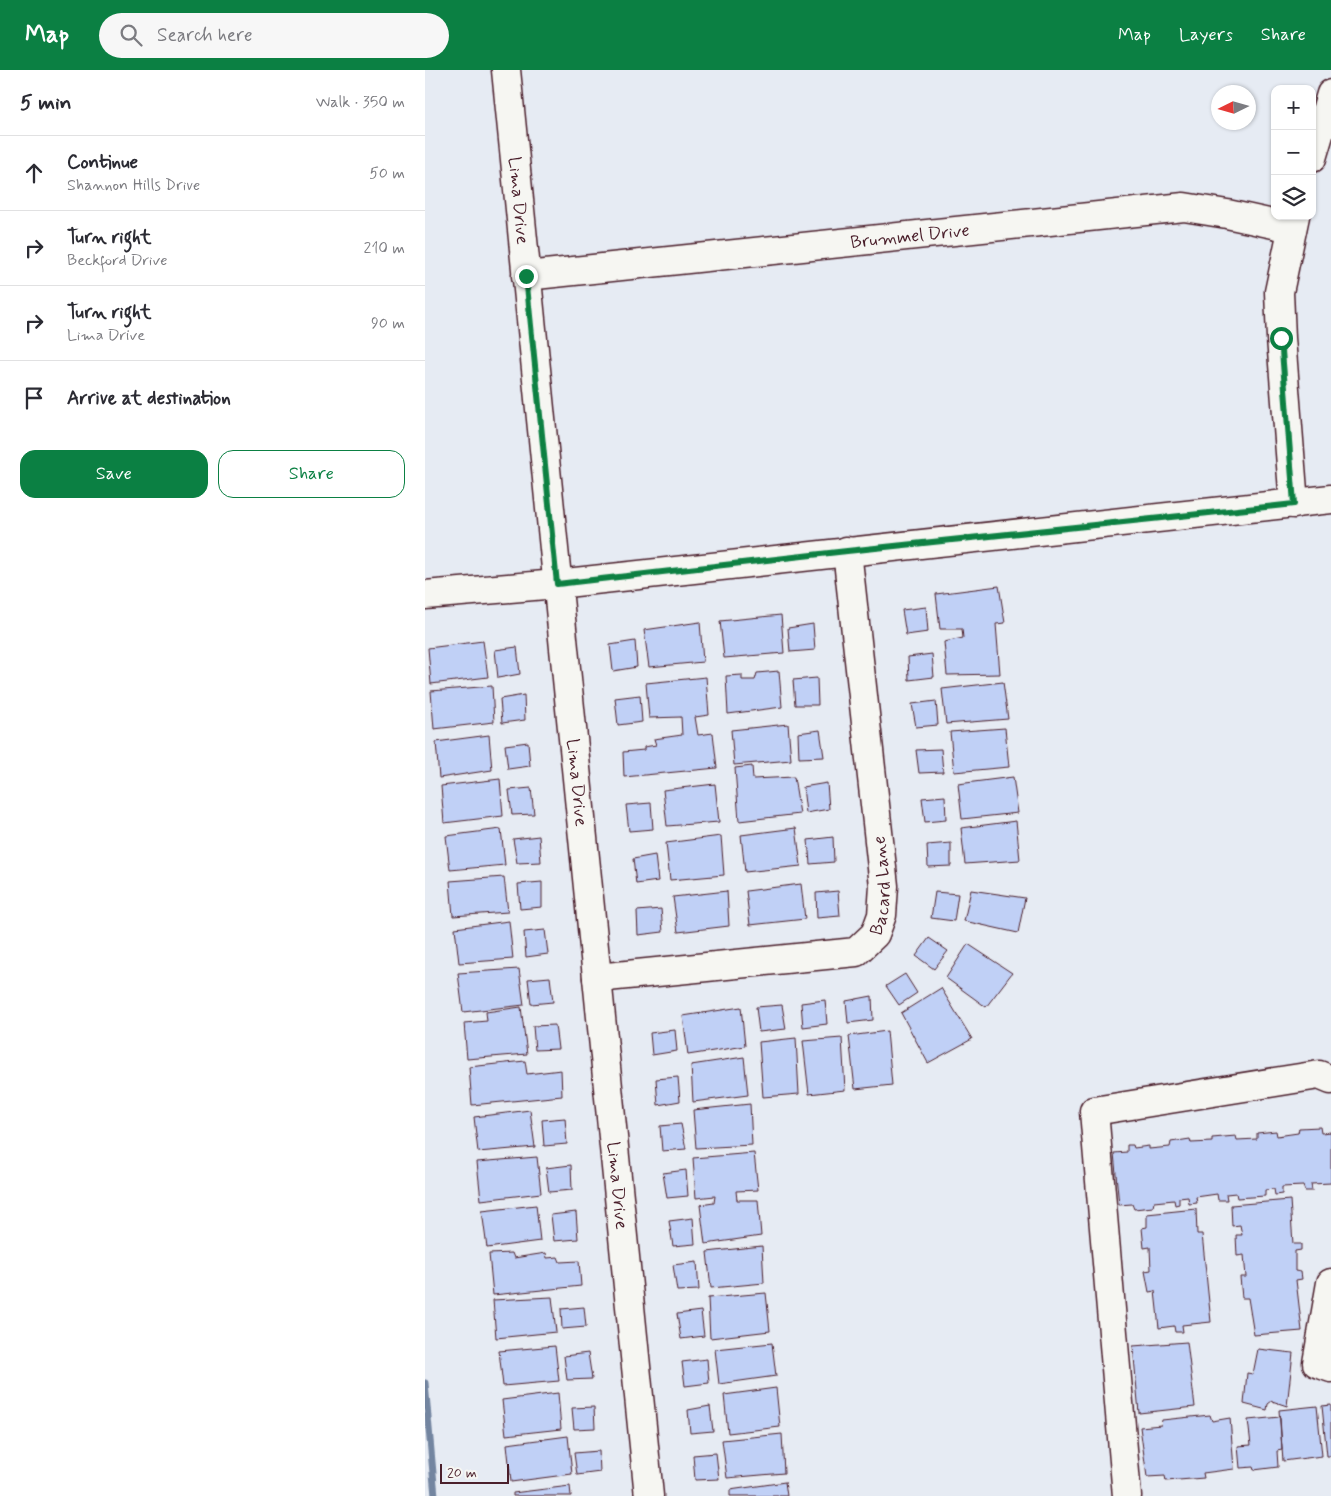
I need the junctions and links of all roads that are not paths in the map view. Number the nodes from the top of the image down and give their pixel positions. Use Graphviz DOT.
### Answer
graph roads {
  1 [pos="506,70"];
  2 [pos="1331,94"];
  3 [pos="1316,145"];
  4 [pos="1293,222"];
  5 [pos="526,276"];
  6 [pos="1331,500"];
  7 [pos="1294,504"];
  8 [pos="847,551"];
  9 [pos="557,584"];
  10 [pos="425,595"];
  11 [pos="597,978"];
  12 [pos="1331,1080"];
  13 [pos="1331,1283"];
  14 [pos="1331,1368"];
  15 [pos="649,1496"];
  16 [pos="1127,1496"];
  1 -- 5 [label="street, Lima Drive"];
  2 -- 3 [label="street"];
  4 -- 5 [label="street, Brummel Drive"];
  4 -- 7 [label="street"];
  5 -- 9 [label="street, Lima Drive"];
  6 -- 7 [label="street"];
  7 -- 8 [label="street"];
  8 -- 9 [label="street"];
  8 -- 11 [label="street, Bacard Lane"];
  9 -- 10 [label="street"];
  9 -- 11 [label="street, Lima Drive"];
  11 -- 15 [label="street, Lima Drive"];
  12 -- 16 [label="street"];
  13 -- 14 [label="street"];
}
